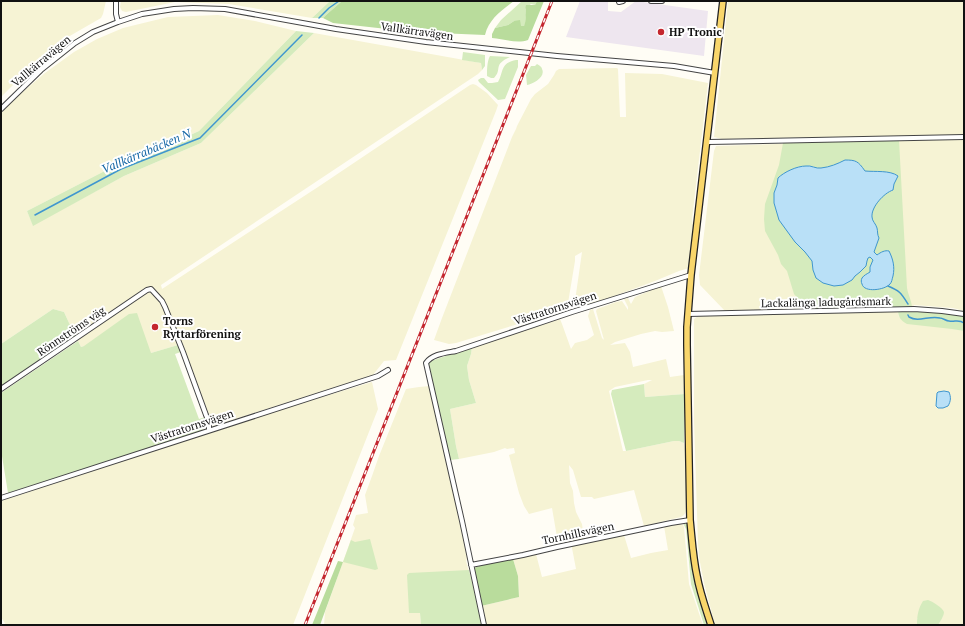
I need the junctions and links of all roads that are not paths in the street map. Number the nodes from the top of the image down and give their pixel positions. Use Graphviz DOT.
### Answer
graph roads {
  1 [pos="116,1"];
  2 [pos="651,1"];
  3 [pos="662,1"];
  4 [pos="723,1"];
  5 [pos="118,22"];
  6 [pos="715,73"];
  7 [pos="1,109"];
  8 [pos="964,137"];
  9 [pos="708,142"];
  10 [pos="691,275"];
  11 [pos="688,314"];
  12 [pos="964,314"];
  13 [pos="388,370"];
  14 [pos="1,389"];
  15 [pos="209,430"];
  16 [pos="1,498"];
  17 [pos="690,520"];
  18 [pos="471,565"];
  19 [pos="484,625"];
  20 [pos="711,625"];
  1 -- 5 [label="street"];
  2 -- 3 [label="street"];
  4 -- 6 [label="main road"];
  5 -- 6 [label="street, Vallkärravägen"];
  5 -- 7 [label="street, Vallkärravägen"];
  6 -- 9 [label="main road"];
  8 -- 9 [label="street"];
  9 -- 10 [label="main road"];
  10 -- 11 [label="main road"];
  10 -- 18 [label="street, Västratornsvägen"];
  11 -- 12 [label="street, Lackalänga ladugårdsmark"];
  11 -- 17 [label="main road"];
  13 -- 15 [label="street, Västratornsvägen"];
  14 -- 15 [label="street, Rönnströms väg"];
  15 -- 16 [label="street, Västratornsvägen"];
  17 -- 18 [label="street, Tornhillsvägen"];
  17 -- 20 [label="main road"];
  18 -- 19 [label="street"];
}
